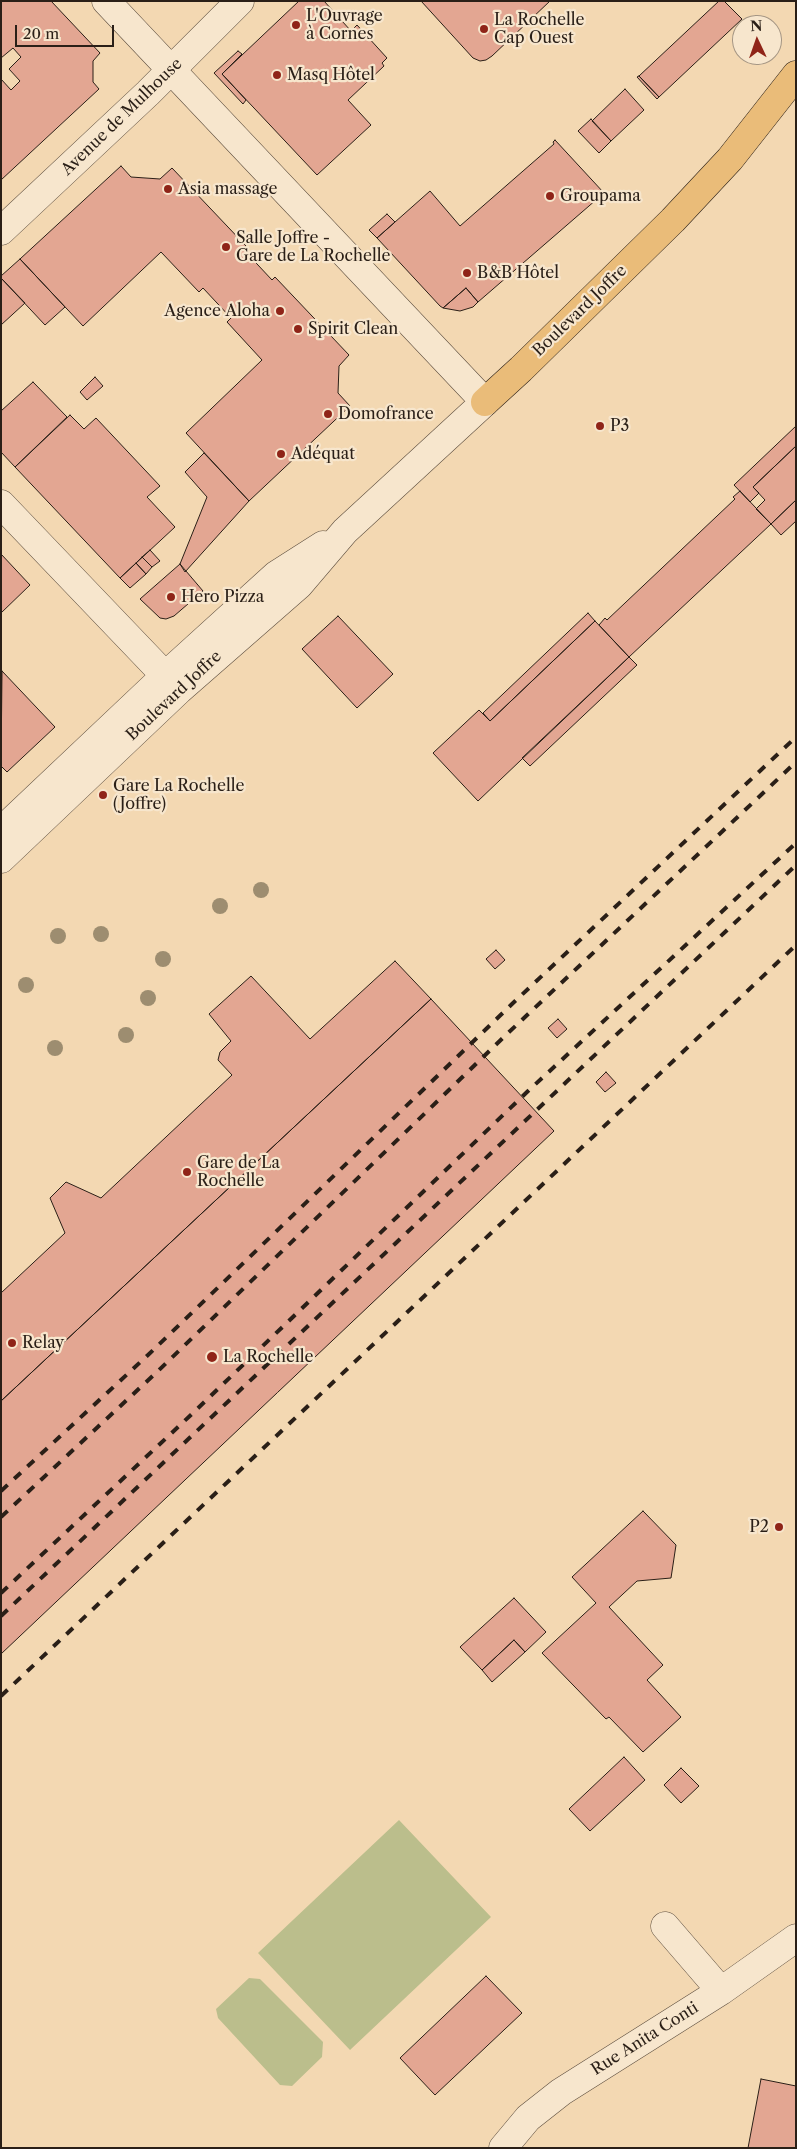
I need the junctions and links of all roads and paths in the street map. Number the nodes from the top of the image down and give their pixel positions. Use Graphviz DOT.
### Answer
graph roads {
  1 [pos="106,1"];
  2 [pos="240,1"];
  3 [pos="171,70"];
  4 [pos="796,75"];
  5 [pos="1,231"];
  6 [pos="485,402"];
  7 [pos="1,504"];
  8 [pos="172,682"];
  9 [pos="1,832"];
  10 [pos="1,859"];
  11 [pos="665,1926"];
  12 [pos="796,1938"];
  13 [pos="721,1991"];
  14 [pos="503,2148"];
  1 -- 3 [label="street"];
  2 -- 3 [label="street, Avenue de Mulhouse"];
  3 -- 5 [label="street, Avenue de Mulhouse"];
  3 -- 6 [label="street"];
  4 -- 6 [label="main road, Boulevard Joffre"];
  6 -- 8 [label="street, Boulevard Joffre"];
  7 -- 8 [label="street"];
  8 -- 9 [label="street, Boulevard Joffre"];
  8 -- 10 [label="street, Boulevard Joffre"];
  11 -- 13 [label="street"];
  12 -- 13 [label="street, Rue Anita Conti"];
  13 -- 14 [label="street, Rue Anita Conti"];
}
